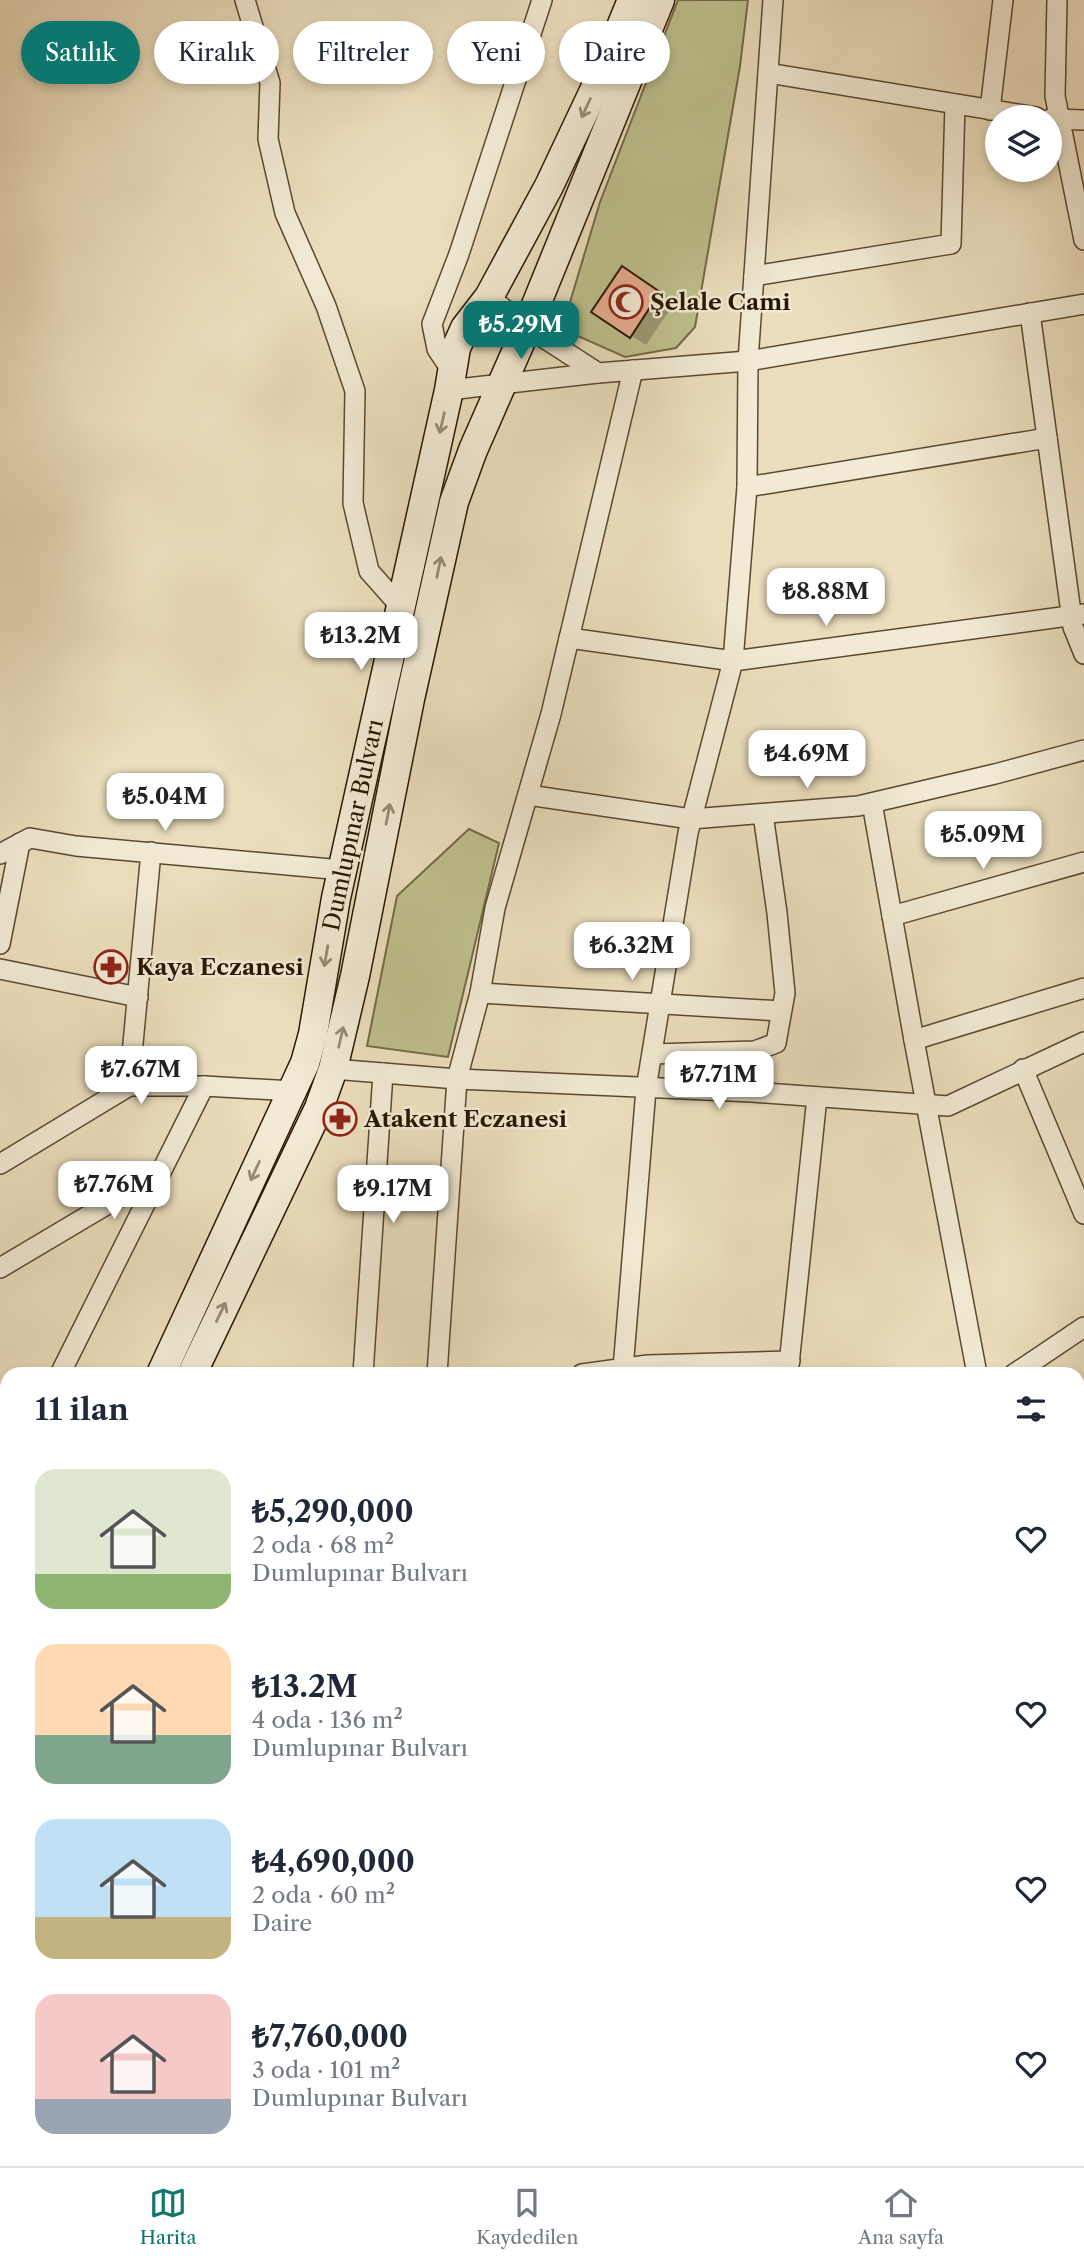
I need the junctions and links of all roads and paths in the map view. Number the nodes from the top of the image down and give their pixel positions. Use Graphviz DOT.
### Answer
graph roads {
  1 [pos="245,0"];
  2 [pos="542,0"];
  3 [pos="632,0"];
  4 [pos="660,0"];
  5 [pos="773,0"];
  6 [pos="1003,0"];
  7 [pos="1057,0"];
  8 [pos="768,73"];
  9 [pos="956,104"];
  10 [pos="991,105"];
  11 [pos="1055,105"];
  12 [pos="985,109"];
  13 [pos="1062,120"];
  14 [pos="1084,120"];
  15 [pos="1062,149"];
  16 [pos="1084,240"];
  17 [pos="754,276"];
  18 [pos="489,297"];
  19 [pos="1084,304"];
  20 [pos="1030,313"];
  21 [pos="527,327"];
  22 [pos="748,360"];
  23 [pos="633,370"];
  24 [pos="598,373"];
  25 [pos="450,380"];
  26 [pos="501,384"];
  27 [pos="1047,439"];
  28 [pos="747,487"];
  29 [pos="400,606"];
  30 [pos="1078,615"];
  31 [pos="569,638"];
  32 [pos="1084,654"];
  33 [pos="733,661"];
  34 [pos="1084,750"];
  35 [pos="528,795"];
  36 [pos="872,803"];
  37 [pos="763,814"];
  38 [pos="691,820"];
  39 [pos="20,843"];
  40 [pos="151,852"];
  41 [pos="0,854"];
  42 [pos="1084,862"];
  43 [pos="342,870"];
  44 [pos="892,916"];
  45 [pos="0,944"];
  46 [pos="0,969"];
  47 [pos="1084,988"];
  48 [pos="480,993"];
  49 [pos="138,997"];
  50 [pos="659,1004"];
  51 [pos="781,1011"];
  52 [pos="914,1040"];
  53 [pos="1084,1042"];
  54 [pos="652,1054"];
  55 [pos="333,1069"];
  56 [pos="1023,1069"];
  57 [pos="383,1073"];
  58 [pos="457,1079"];
  59 [pos="129,1086"];
  60 [pos="204,1086"];
  61 [pos="646,1088"];
  62 [pos="293,1091"];
  63 [pos="817,1097"];
  64 [pos="925,1105"];
  65 [pos="0,1164"];
  66 [pos="161,1172"];
  67 [pos="1084,1214"];
  68 [pos="0,1268"];
  69 [pos="1084,1327"];
  70 [pos="64,1367"];
  71 [pos="164,1367"];
  72 [pos="195,1367"];
  73 [pos="363,1367"];
  74 [pos="437,1367"];
  75 [pos="623,1367"];
  76 [pos="636,1367"];
  77 [pos="789,1367"];
  78 [pos="976,1367"];
  79 [pos="1024,1367"];
  1 -- 29 [label="street"];
  2 -- 25 [label="street"];
  3 -- 18 [label="main road, Dumlupınar Bulvarı, one-way"];
  4 -- 21 [label="main road, Dumlupınar Bulvarı"];
  5 -- 8 [label="street"];
  6 -- 10 [label="street"];
  7 -- 11 [label="street"];
  8 -- 9 [label="street"];
  8 -- 17 [label="street"];
  9 -- 12 [label="street"];
  9 -- 17 [label="street"];
  13 -- 14 [label="street"];
  15 -- 16 [label="street"];
  17 -- 22 [label="street"];
  18 -- 21 [label="street"];
  18 -- 25 [label="main road, Dumlupınar Bulvarı"];
  19 -- 20 [label="street"];
  20 -- 22 [label="street"];
  20 -- 27 [label="street"];
  21 -- 24 [label="street"];
  21 -- 26 [label="main road, Dumlupınar Bulvarı"];
  22 -- 23 [label="street"];
  22 -- 28 [label="street"];
  23 -- 24 [label="street"];
  23 -- 31 [label="street"];
  24 -- 26 [label="street"];
  25 -- 26 [label="street"];
  25 -- 29 [label="main road, Dumlupınar Bulvarı, one-way"];
  55 -- 26 [label="main road, Dumlupınar Bulvarı, one-way"];
  27 -- 28 [label="street"];
  27 -- 30 [label="street"];
  28 -- 33 [label="street"];
  29 -- 43 [label="main road, Dumlupınar Bulvarı"];
  30 -- 32 [label="street"];
  30 -- 33 [label="street"];
  31 -- 33 [label="street"];
  31 -- 35 [label="street"];
  33 -- 38 [label="street"];
  34 -- 36 [label="street"];
  35 -- 38 [label="street"];
  35 -- 48 [label="street"];
  36 -- 37 [label="street"];
  36 -- 44 [label="street"];
  37 -- 38 [label="street"];
  37 -- 51 [label="street"];
  38 -- 50 [label="street"];
  39 -- 40 [label="street"];
  39 -- 41 [label="street"];
  39 -- 45 [label="street"];
  40 -- 43 [label="street"];
  40 -- 49 [label="street"];
  42 -- 44 [label="street"];
  43 -- 62 [label="main road, Dumlupınar Bulvarı, one-way"];
  44 -- 52 [label="street"];
  46 -- 49 [label="street"];
  47 -- 52 [label="street"];
  48 -- 50 [label="street"];
  48 -- 58 [label="street"];
  49 -- 59 [label="street"];
  50 -- 51 [label="street"];
  50 -- 54 [label="street"];
  51 -- 54 [label="street"];
  52 -- 64 [label="street"];
  53 -- 56 [label="street"];
  54 -- 61 [label="street"];
  55 -- 57 [label="street"];
  72 -- 55 [label="main road, Dumlupınar Bulvarı, one-way"];
  56 -- 64 [label="street"];
  56 -- 67 [label="street"];
  57 -- 58 [label="street"];
  57 -- 73 [label="street"];
  58 -- 61 [label="street"];
  58 -- 74 [label="street"];
  59 -- 60 [label="street"];
  59 -- 65 [label="street"];
  60 -- 62 [label="street"];
  60 -- 66 [label="street"];
  61 -- 63 [label="street"];
  61 -- 75 [label="street"];
  62 -- 71 [label="main road, Dumlupınar Bulvarı, one-way"];
  63 -- 64 [label="street"];
  63 -- 77 [label="street"];
  64 -- 78 [label="street"];
  66 -- 68 [label="street"];
  66 -- 70 [label="street"];
  69 -- 79 [label="street"];
  76 -- 77 [label="street"];
}
